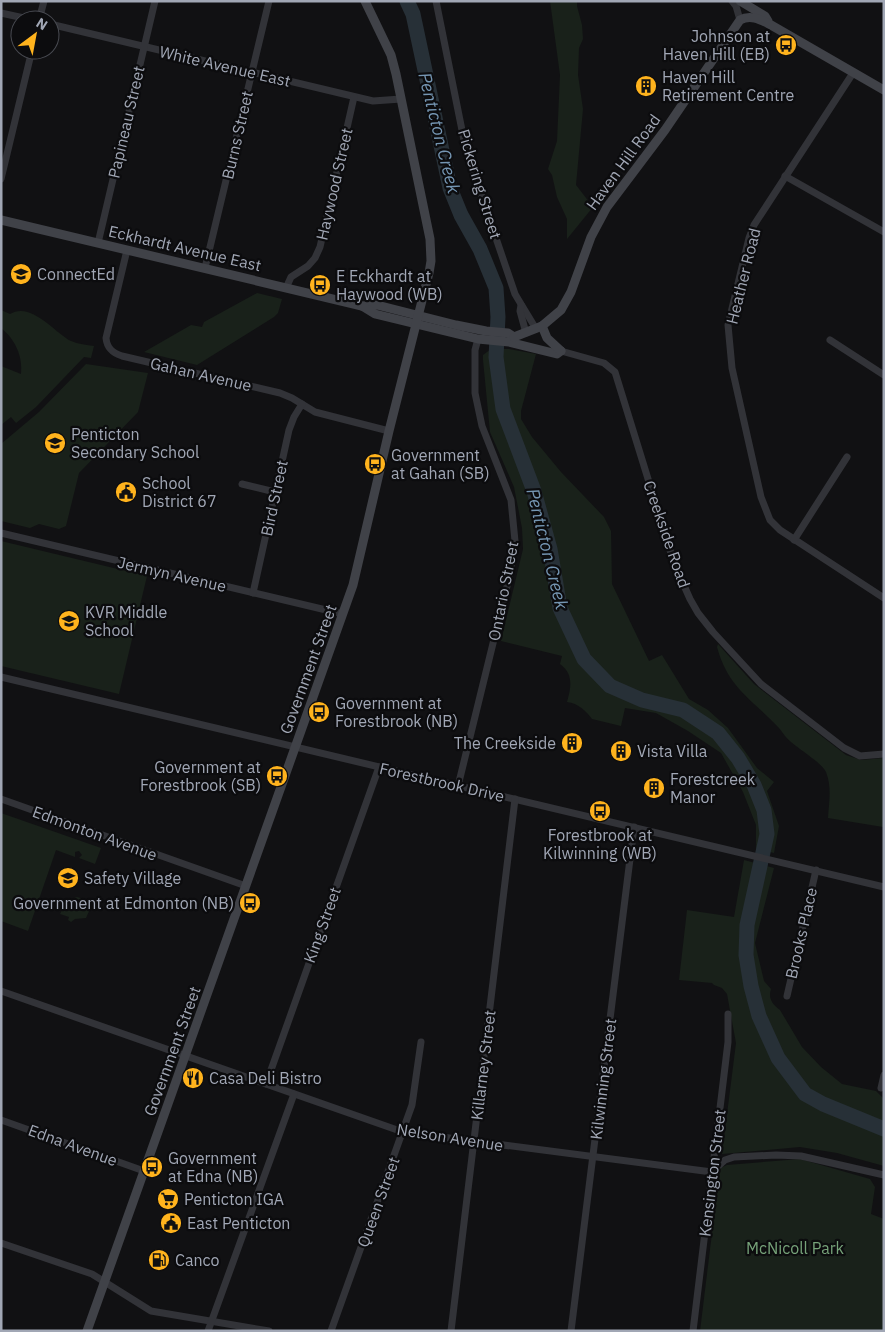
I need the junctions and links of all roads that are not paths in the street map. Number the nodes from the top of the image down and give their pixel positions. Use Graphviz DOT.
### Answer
graph roads {
  1 [pos="155,1"];
  2 [pos="269,1"];
  3 [pos="365,1"];
  4 [pos="436,1"];
  5 [pos="732,1"];
  6 [pos="740,1"];
  7 [pos="740,20"];
  8 [pos="771,25"];
  9 [pos="60,26"];
  10 [pos="144,47"];
  11 [pos="30,60"];
  12 [pos="252,72"];
  13 [pos="853,73"];
  14 [pos="884,90"];
  15 [pos="354,97"];
  16 [pos="401,99"];
  17 [pos="785,176"];
  18 [pos="1,179"];
  19 [pos="1,220"];
  20 [pos="884,232"];
  21 [pos="98,243"];
  22 [pos="127,250"];
  23 [pos="205,268"];
  24 [pos="286,288"];
  25 [pos="521,305"];
  26 [pos="417,320"];
  27 [pos="539,328"];
  28 [pos="526,333"];
  29 [pos="511,337"];
  30 [pos="482,340"];
  31 [pos="830,340"];
  32 [pos="561,351"];
  33 [pos="884,375"];
  34 [pos="302,404"];
  35 [pos="389,431"];
  36 [pos="847,457"];
  37 [pos="242,484"];
  38 [pos="275,492"];
  39 [pos="1,533"];
  40 [pos="794,540"];
  41 [pos="253,594"];
  42 [pos="884,598"];
  43 [pos="343,614"];
  44 [pos="1,677"];
  45 [pos="296,747"];
  46 [pos="884,754"];
  47 [pos="379,767"];
  48 [pos="458,786"];
  49 [pos="1,799"];
  50 [pos="515,799"];
  51 [pos="634,828"];
  52 [pos="816,870"];
  53 [pos="246,886"];
  54 [pos="884,886"];
  55 [pos="1,991"];
  56 [pos="787,996"];
  57 [pos="728,1014"];
  58 [pos="421,1042"];
  59 [pos="186,1056"];
  60 [pos="884,1075"];
  61 [pos="266,1084"];
  62 [pos="881,1088"];
  63 [pos="294,1094"];
  64 [pos="1,1120"];
  65 [pos="403,1132"];
  66 [pos="474,1141"];
  67 [pos="593,1156"];
  68 [pos="144,1171"];
  69 [pos="712,1172"];
  70 [pos="884,1175"];
  71 [pos="1,1243"];
  72 [pos="104,1282"];
  73 [pos="211,1322"];
  74 [pos="87,1331"];
  75 [pos="208,1331"];
  76 [pos="269,1331"];
  77 [pos="331,1331"];
  78 [pos="451,1331"];
  79 [pos="571,1331"];
  80 [pos="693,1331"];
  1 -- 10 [label="street, Papineau Street"];
  2 -- 12 [label="street, Burns Street"];
  3 -- 16 [label="street, Government Street"];
  4 -- 25 [label="street, Pickering Street"];
  5 -- 7 [label="street"];
  6 -- 8 [label="street"];
  7 -- 8 [label="street"];
  7 -- 27 [label="street, Haven Hill Road"];
  8 -- 13 [label="street"];
  9 -- 10 [label="street, White Avenue East"];
  10 -- 12 [label="street, White Avenue East"];
  10 -- 21 [label="street, Papineau Street"];
  11 -- 18 [label="street"];
  12 -- 15 [label="street, White Avenue East"];
  12 -- 23 [label="street, Burns Street"];
  13 -- 14 [label="street"];
  13 -- 17 [label="street, Heather Road"];
  15 -- 16 [label="street, White Avenue East"];
  15 -- 24 [label="street, Haywood Street"];
  16 -- 26 [label="street, Government Street"];
  17 -- 20 [label="street"];
  17 -- 40 [label="street, Heather Road"];
  19 -- 21 [label="street, Eckhardt Avenue East"];
  21 -- 22 [label="street, Eckhardt Avenue East"];
  22 -- 23 [label="street, Eckhardt Avenue East"];
  22 -- 34 [label="street, Gahan Avenue"];
  23 -- 24 [label="street, Eckhardt Avenue East"];
  24 -- 26 [label="street, Eckhardt Avenue East"];
  25 -- 27 [label="street, Pickering Street"];
  25 -- 28 [label="street, Pickering Street"];
  26 -- 29 [label="street, Eckhardt Avenue East"];
  26 -- 30 [label="street, Eckhardt Avenue East"];
  26 -- 35 [label="street, Government Street"];
  27 -- 28 [label="street, Haven Hill Road"];
  27 -- 32 [label="street"];
  28 -- 29 [label="street, Haven Hill Road"];
  29 -- 30 [label="street, Eckhardt Avenue East"];
  29 -- 32 [label="street"];
  30 -- 48 [label="street, Ontario Street"];
  31 -- 33 [label="street"];
  32 -- 46 [label="street, Creekside Road"];
  34 -- 35 [label="street, Gahan Avenue"];
  34 -- 38 [label="street, Bird Street"];
  35 -- 43 [label="street, Government Street"];
  36 -- 40 [label="street"];
  37 -- 38 [label="street"];
  38 -- 41 [label="street, Bird Street"];
  39 -- 41 [label="street, Jermyn Avenue"];
  40 -- 42 [label="street, Heather Road"];
  41 -- 43 [label="street, Jermyn Avenue"];
  43 -- 45 [label="street, Government Street"];
  44 -- 45 [label="street, Forestbrook Drive"];
  45 -- 47 [label="street, Forestbrook Drive"];
  45 -- 53 [label="street, Government Street"];
  47 -- 48 [label="street, Forestbrook Drive"];
  47 -- 61 [label="street, King Street"];
  48 -- 50 [label="street, Forestbrook Drive"];
  49 -- 53 [label="street, Edmonton Avenue"];
  50 -- 51 [label="street, Forestbrook Drive"];
  50 -- 66 [label="street, Killarney Street"];
  51 -- 52 [label="street, Forestbrook Drive"];
  51 -- 67 [label="street, Kilwinning Street"];
  52 -- 54 [label="street, Forestbrook Drive"];
  52 -- 56 [label="street, Brooks Place"];
  53 -- 59 [label="street, Government Street"];
  55 -- 59 [label="street, Nelson Avenue"];
  57 -- 69 [label="street, Kensington Street"];
  58 -- 65 [label="street, Queen Street"];
  59 -- 61 [label="street, Nelson Avenue"];
  59 -- 68 [label="street, Government Street"];
  60 -- 62 [label="street"];
  61 -- 63 [label="street, Nelson Avenue"];
  63 -- 65 [label="street, Nelson Avenue"];
  63 -- 73 [label="street"];
  64 -- 68 [label="street, Edna Avenue"];
  65 -- 66 [label="street, Nelson Avenue"];
  65 -- 77 [label="street, Queen Street"];
  66 -- 67 [label="street, Nelson Avenue"];
  66 -- 78 [label="street, Killarney Street"];
  67 -- 69 [label="street, Nelson Avenue"];
  67 -- 79 [label="street, Kilwinning Street"];
  68 -- 72 [label="street, Government Street"];
  69 -- 70 [label="street"];
  69 -- 80 [label="street, Kensington Street"];
  71 -- 72 [label="street"];
  72 -- 73 [label="street"];
  72 -- 74 [label="street, Government Street"];
  73 -- 75 [label="street"];
  73 -- 76 [label="street"];
}
